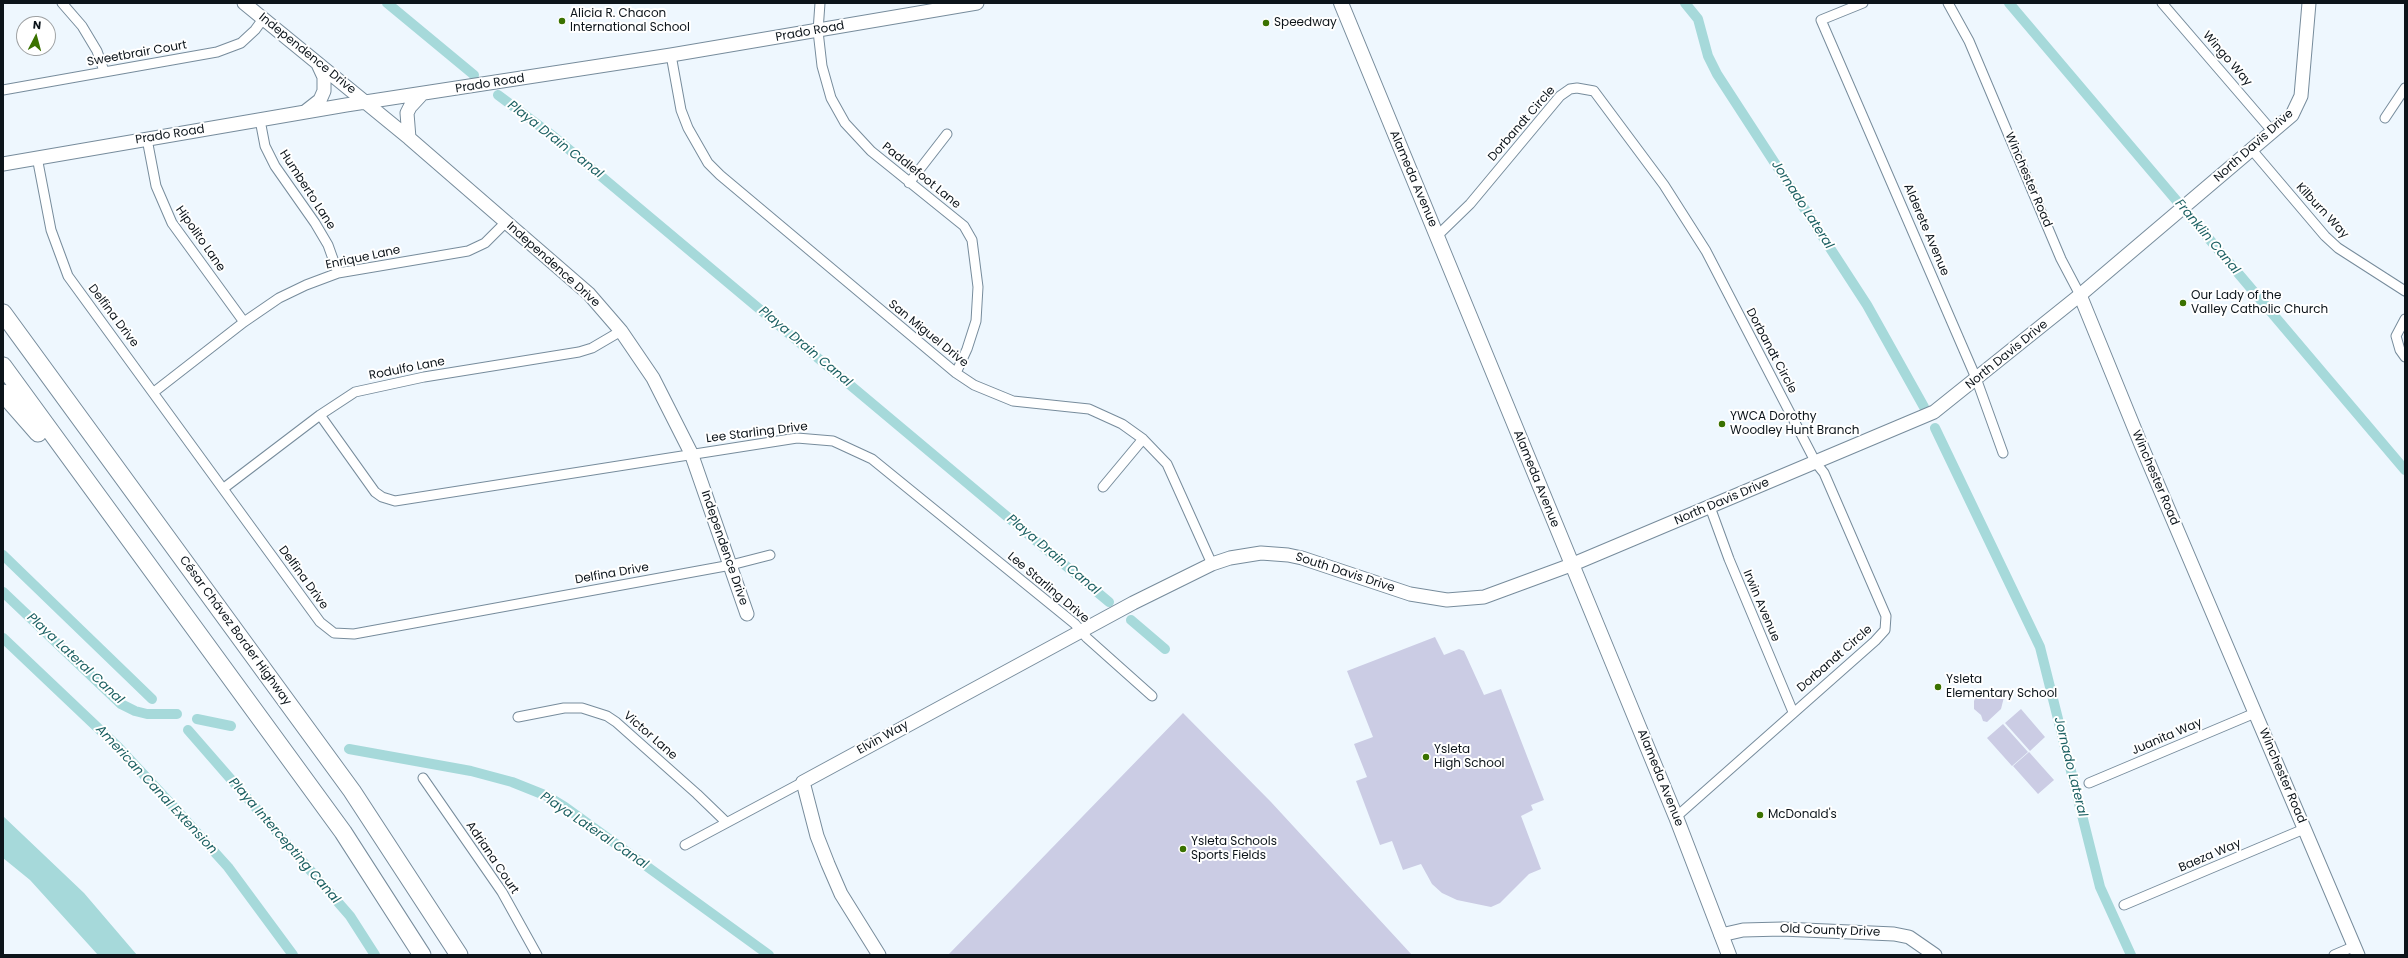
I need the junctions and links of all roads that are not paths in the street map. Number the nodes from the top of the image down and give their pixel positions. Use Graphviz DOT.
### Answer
graph roads {
  1 [pos="62,3"];
  2 [pos="244,3"];
  3 [pos="820,3"];
  4 [pos="977,3"];
  5 [pos="1341,3"];
  6 [pos="1863,3"];
  7 [pos="1948,3"];
  8 [pos="2162,3"];
  9 [pos="2309,3"];
  10 [pos="932,7"];
  11 [pos="263,19"];
  12 [pos="818,31"];
  13 [pos="671,55"];
  14 [pos="317,63"];
  15 [pos="104,71"];
  16 [pos="2405,88"];
  17 [pos="3,90"];
  18 [pos="422,94"];
  19 [pos="367,102"];
  20 [pos="303,112"];
  21 [pos="2385,118"];
  22 [pos="260,120"];
  23 [pos="2273,132"];
  24 [pos="947,134"];
  25 [pos="409,138"];
  26 [pos="147,139"];
  27 [pos="2252,150"];
  28 [pos="37,157"];
  29 [pos="3,164"];
  30 [pos="909,183"];
  31 [pos="506,222"];
  32 [pos="1437,236"];
  33 [pos="338,272"];
  34 [pos="2405,291"];
  35 [pos="2080,295"];
  36 [pos="3,313"];
  37 [pos="2405,318"];
  38 [pos="244,322"];
  39 [pos="621,331"];
  40 [pos="2405,357"];
  41 [pos="3,366"];
  42 [pos="956,373"];
  43 [pos="1976,378"];
  44 [pos="154,392"];
  45 [pos="3,393"];
  46 [pos="320,415"];
  47 [pos="1143,440"];
  48 [pos="691,453"];
  49 [pos="2003,453"];
  50 [pos="1816,463"];
  51 [pos="1103,487"];
  52 [pos="224,488"];
  53 [pos="1710,507"];
  54 [pos="131,541"];
  55 [pos="770,556"];
  56 [pos="1212,564"];
  57 [pos="731,565"];
  58 [pos="1571,565"];
  59 [pos="747,614"];
  60 [pos="1081,631"];
  61 [pos="1152,696"];
  62 [pos="1794,712"];
  63 [pos="2255,713"];
  64 [pos="518,717"];
  65 [pos="423,778"];
  66 [pos="803,782"];
  67 [pos="2088,783"];
  68 [pos="1676,817"];
  69 [pos="726,822"];
  70 [pos="2304,829"];
  71 [pos="685,845"];
  72 [pos="2124,905"];
  73 [pos="1720,934"];
  74 [pos="2357,951"];
  75 [pos="422,955"];
  76 [pos="459,955"];
  77 [pos="537,955"];
  78 [pos="879,955"];
  79 [pos="1729,955"];
  80 [pos="1935,955"];
  81 [pos="2334,955"];
  1 -- 15 [label="street"];
  2 -- 11 [label="street, Independence Drive"];
  3 -- 12 [label="street, Paddlefoot Lane"];
  4 -- 10 [label="street, Prado Road"];
  5 -- 32 [label="main road, Alameda Avenue"];
  6 -- 43 [label="street, Alderete Avenue"];
  7 -- 35 [label="street, Winchester Road"];
  8 -- 23 [label="street, Wingo Way"];
  9 -- 23 [label="street, North Davis Drive"];
  10 -- 12 [label="street, Prado Road"];
  11 -- 14 [label="street, Independence Drive"];
  11 -- 15 [label="street, Sweetbrair Court"];
  12 -- 13 [label="street, Prado Road"];
  12 -- 30 [label="street, Paddlefoot Lane"];
  13 -- 18 [label="street, Prado Road"];
  13 -- 42 [label="street, San Miguel Drive"];
  14 -- 19 [label="street, Independence Drive"];
  14 -- 20 [label="street"];
  15 -- 17 [label="street, Sweetbrair Court"];
  16 -- 21 [label="street"];
  18 -- 19 [label="street, Prado Road"];
  18 -- 25 [label="street"];
  19 -- 20 [label="street, Prado Road"];
  19 -- 25 [label="street, Independence Drive"];
  20 -- 22 [label="street, Prado Road"];
  22 -- 26 [label="street, Prado Road"];
  22 -- 33 [label="street, Humberto Lane"];
  23 -- 27 [label="street, North Davis Drive"];
  24 -- 30 [label="street"];
  25 -- 31 [label="street, Independence Drive"];
  26 -- 28 [label="street, Prado Road"];
  26 -- 38 [label="street, Hipolito Lane"];
  27 -- 34 [label="street, Kilburn Way"];
  27 -- 35 [label="street, North Davis Drive"];
  28 -- 29 [label="street, Prado Road"];
  28 -- 44 [label="street, Delfina Drive"];
  30 -- 42 [label="street, Paddlefoot Lane"];
  31 -- 33 [label="street, Enrique Lane"];
  31 -- 39 [label="street, Independence Drive"];
  32 -- 50 [label="street, Dorbandt Circle"];
  32 -- 58 [label="main road, Alameda Avenue"];
  33 -- 38 [label="street, Enrique Lane"];
  35 -- 43 [label="street, North Davis Drive"];
  35 -- 63 [label="street, Winchester Road"];
  36 -- 76 [label="highway, César Chávez Border Highway"];
  37 -- 40 [label="street"];
  38 -- 44 [label="street, Enrique Lane"];
  39 -- 46 [label="street, Rodulfo Lane"];
  39 -- 48 [label="street, Independence Drive"];
  41 -- 54 [label="highway"];
  42 -- 47 [label="street, San Miguel Drive"];
  43 -- 49 [label="street, Alderete Avenue"];
  43 -- 50 [label="street, North Davis Drive"];
  44 -- 52 [label="street, Delfina Drive"];
  45 -- 54 [label="highway"];
  46 -- 48 [label="street, Lee Starling Drive"];
  46 -- 52 [label="street, Rodulfo Lane"];
  47 -- 51 [label="street"];
  47 -- 56 [label="street, San Miguel Drive"];
  48 -- 57 [label="street, Independence Drive"];
  48 -- 60 [label="street, Lee Starling Drive"];
  50 -- 53 [label="street, North Davis Drive"];
  50 -- 62 [label="street, Dorbandt Circle"];
  52 -- 57 [label="street, Delfina Drive"];
  53 -- 58 [label="street, North Davis Drive"];
  53 -- 62 [label="street, Irwin Avenue"];
  54 -- 75 [label="highway"];
  55 -- 57 [label="street, Delfina Drive"];
  56 -- 58 [label="street, South Davis Drive"];
  56 -- 60 [label="street, South Davis Drive"];
  57 -- 59 [label="street, Independence Drive"];
  58 -- 68 [label="main road, Alameda Avenue"];
  60 -- 61 [label="street, Lee Starling Drive"];
  60 -- 66 [label="street, Elvin Way"];
  62 -- 68 [label="street, Dorbandt Circle"];
  63 -- 67 [label="street, Juanita Way"];
  63 -- 70 [label="street, Winchester Road"];
  64 -- 69 [label="street, Victor Lane"];
  65 -- 77 [label="street, Adriana Court"];
  66 -- 69 [label="street, Elvin Way"];
  66 -- 78 [label="street"];
  68 -- 73 [label="main road, Alameda Avenue"];
  69 -- 71 [label="street, Elvin Way"];
  70 -- 72 [label="street, Baeza Way"];
  70 -- 74 [label="street, Winchester Road"];
  73 -- 79 [label="main road, Alameda Avenue"];
  73 -- 80 [label="street, Old County Drive"];
  74 -- 81 [label="street"];
}
